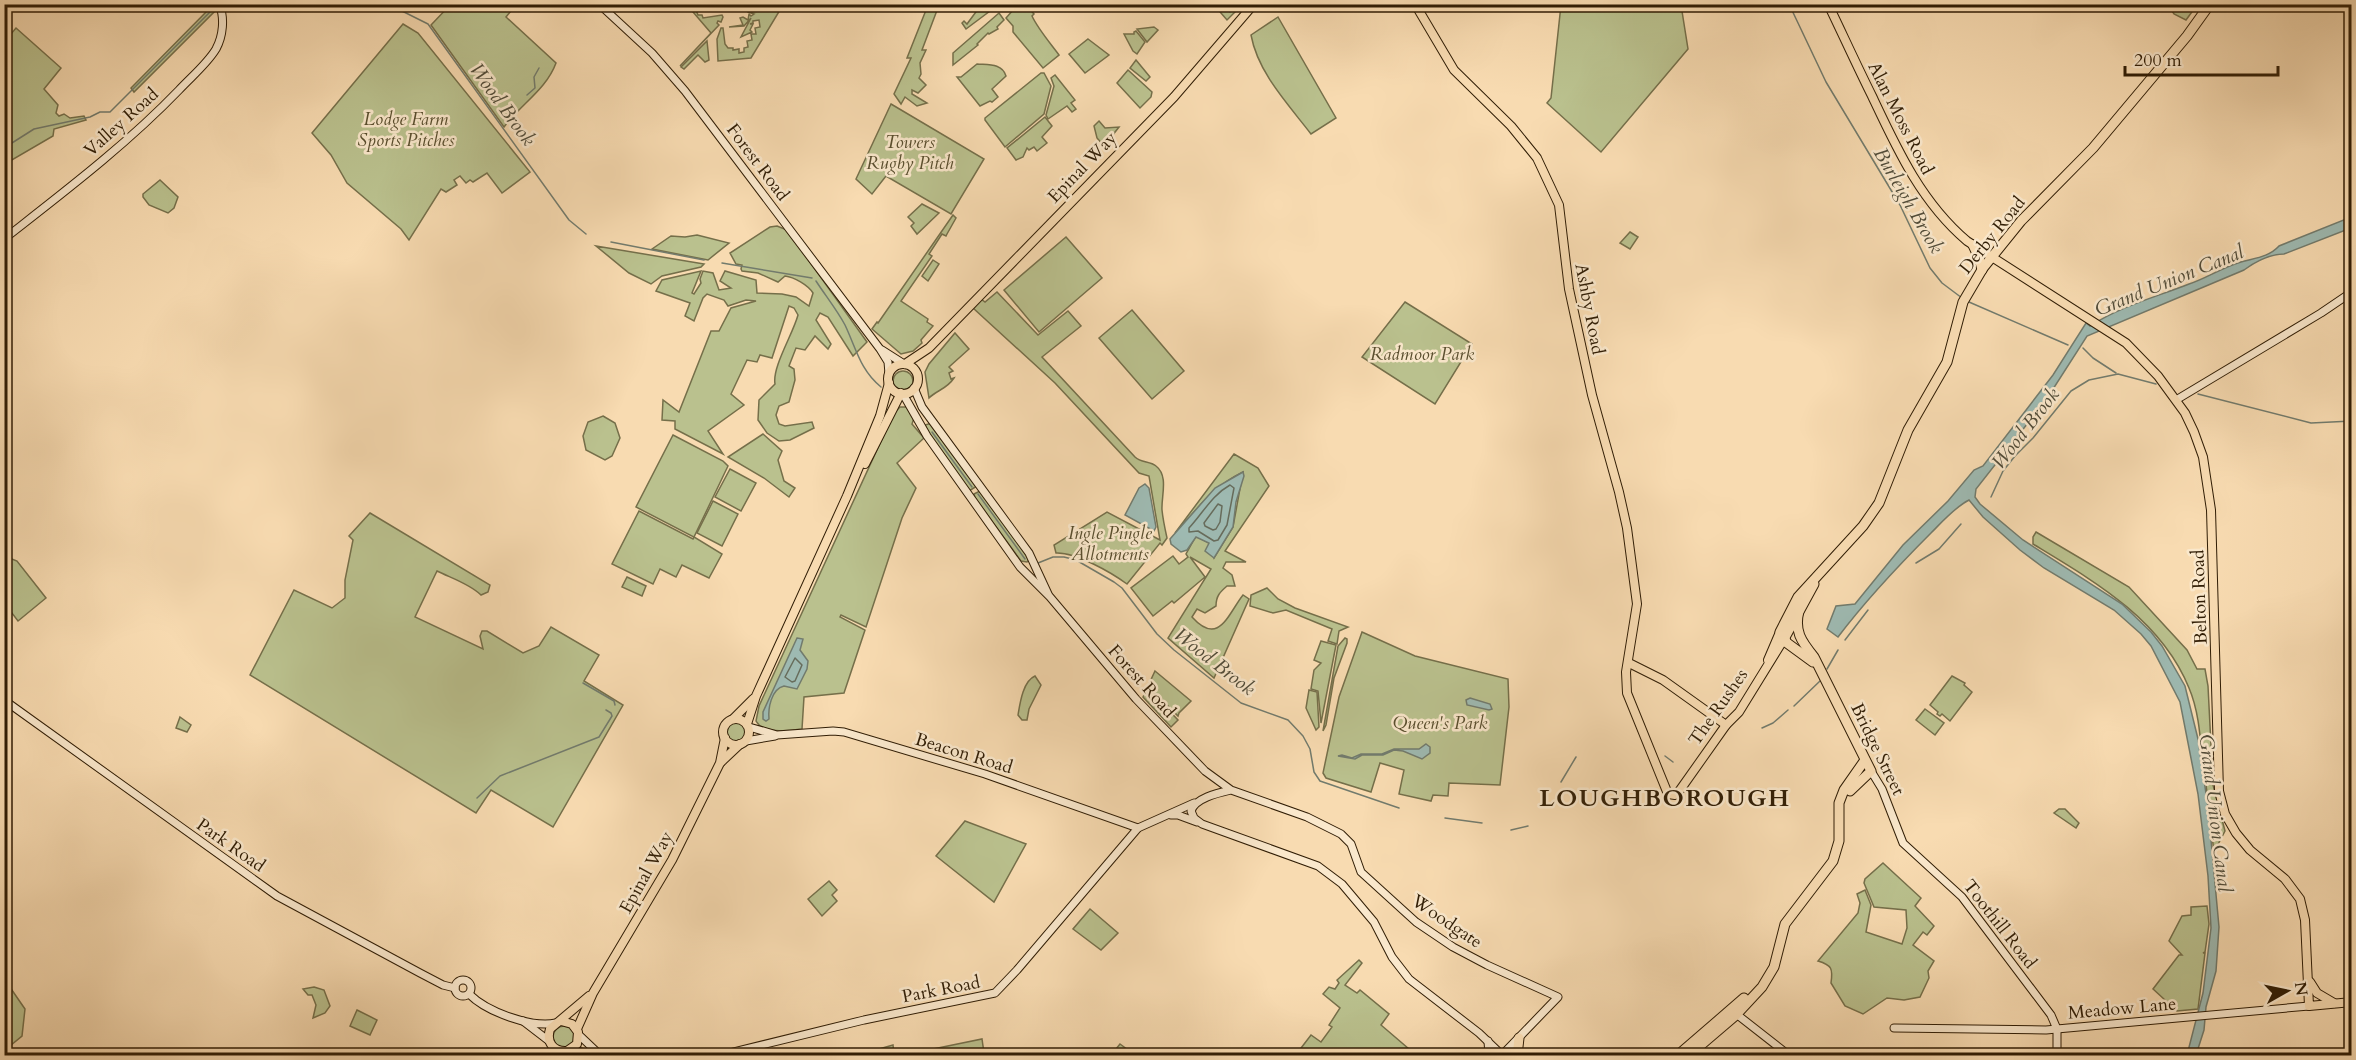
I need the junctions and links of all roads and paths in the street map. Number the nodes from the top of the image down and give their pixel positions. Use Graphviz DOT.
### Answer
graph roads {
  1 [pos="599,4"];
  2 [pos="1254,4"];
  3 [pos="1415,4"];
  4 [pos="1828,4"];
  5 [pos="2210,4"];
  6 [pos="220,6"];
  7 [pos="4,239"];
  8 [pos="1973,244"];
  9 [pos="1991,256"];
  10 [pos="1982,270"];
  11 [pos="2352,292"];
  12 [pos="928,348"];
  13 [pos="880,349"];
  14 [pos="905,364"];
  15 [pos="916,372"];
  16 [pos="889,378"];
  17 [pos="914,388"];
  18 [pos="902,393"];
  19 [pos="2176,400"];
  20 [pos="980,487"];
  21 [pos="968,495"];
  22 [pos="847,496"];
  23 [pos="1032,560"];
  24 [pos="1020,567"];
  25 [pos="1815,579"];
  26 [pos="1050,597"];
  27 [pos="1799,611"];
  28 [pos="1784,635"];
  29 [pos="1798,646"];
  30 [pos="1777,653"];
  31 [pos="1629,663"];
  32 [pos="1767,664"];
  33 [pos="756,696"];
  34 [pos="4,700"];
  35 [pos="733,719"];
  36 [pos="748,725"];
  37 [pos="1726,725"];
  38 [pos="777,735"];
  39 [pos="725,738"];
  40 [pos="743,743"];
  41 [pos="1865,760"];
  42 [pos="720,763"];
  43 [pos="1871,771"];
  44 [pos="1216,781"];
  45 [pos="1231,790"];
  46 [pos="1214,794"];
  47 [pos="1670,795"];
  48 [pos="1206,799"];
  49 [pos="1839,812"];
  50 [pos="1168,814"];
  51 [pos="1202,824"];
  52 [pos="1138,828"];
  53 [pos="1347,838"];
  54 [pos="1906,847"];
  55 [pos="2309,981"];
  56 [pos="455,988"];
  57 [pos="593,993"];
  58 [pos="469,994"];
  59 [pos="2352,1002"];
  60 [pos="2334,1004"];
  61 [pos="2309,1006"];
  62 [pos="1734,1012"];
  63 [pos="523,1021"];
  64 [pos="559,1022"];
  65 [pos="1894,1028"];
  66 [pos="2058,1029"];
  67 [pos="578,1032"];
  68 [pos="1519,1038"];
  69 [pos="1488,1041"];
  70 [pos="550,1043"];
  71 [pos="567,1052"];
  72 [pos="600,1055"];
  73 [pos="1502,1055"];
  74 [pos="550,1056"];
  75 [pos="717,1056"];
  76 [pos="1489,1056"];
  77 [pos="1517,1056"];
  78 [pos="1677,1056"];
  79 [pos="1689,1056"];
  80 [pos="1790,1056"];
  81 [pos="2057,1056"];
  1 -- 13 [label="street, Forest Road"];
  2 -- 12 [label="main road, Epinal Way"];
  3 -- 31 [label="main road, Ashby Road"];
  4 -- 8 [label="main road, Alan Moss Road"];
  5 -- 9 [label="highway, Derby Road"];
  6 -- 7 [label="street, Valley Road"];
  8 -- 9 [label="main road, Alan Moss Road"];
  8 -- 10 [label="highway"];
  9 -- 10 [label="highway, Derby Road"];
  9 -- 19 [label="main road, Belton Road"];
  10 -- 25 [label="highway, Derby Road"];
  11 -- 19 [label="street"];
  12 -- 14 [label="main road, Epinal Way"];
  12 -- 15 [label="main road, Epinal Way"];
  13 -- 14 [label="street, Forest Road"];
  13 -- 16 [label="street, Forest Road"];
  14 -- 15 [label="main road"];
  14 -- 16 [label="main road"];
  15 -- 17 [label="main road"];
  16 -- 18 [label="main road"];
  16 -- 22 [label="main road"];
  17 -- 18 [label="main road"];
  17 -- 20 [label="street, Forest Road"];
  18 -- 21 [label="street, Forest Road"];
  18 -- 22 [label="main road"];
  19 -- 55 [label="main road, Belton Road"];
  20 -- 21 [label="street"];
  20 -- 23 [label="street, Forest Road"];
  21 -- 24 [label="street, Forest Road"];
  22 -- 33 [label="main road"];
  23 -- 24 [label="street"];
  23 -- 26 [label="street, Forest Road"];
  24 -- 26 [label="street, Forest Road"];
  25 -- 27 [label="highway"];
  25 -- 28 [label="highway, The Rushes"];
  26 -- 44 [label="street, Forest Road"];
  27 -- 28 [label="highway"];
  27 -- 29 [label="highway"];
  28 -- 29 [label="highway, Bridge Street"];
  28 -- 30 [label="main road, The Rushes"];
  28 -- 32 [label="main road, The Rushes"];
  29 -- 30 [label="main road"];
  29 -- 41 [label="highway, Bridge Street"];
  30 -- 32 [label="main road, The Rushes"];
  31 -- 37 [label="main road"];
  31 -- 47 [label="main road, Ashby Road"];
  32 -- 37 [label="main road, The Rushes"];
  33 -- 35 [label="main road"];
  33 -- 36 [label="main road"];
  34 -- 56 [label="street, Park Road"];
  35 -- 36 [label="main road"];
  35 -- 39 [label="main road"];
  36 -- 38 [label="street, Beacon Road"];
  36 -- 40 [label="main road"];
  37 -- 47 [label="main road, The Rushes"];
  38 -- 40 [label="street, Beacon Road"];
  38 -- 52 [label="street, Beacon Road"];
  39 -- 40 [label="main road"];
  39 -- 42 [label="main road, Epinal Way"];
  40 -- 42 [label="main road, Epinal Way"];
  41 -- 43 [label="highway, Bridge Street"];
  41 -- 49 [label="highway"];
  42 -- 57 [label="main road, Epinal Way"];
  43 -- 49 [label="highway"];
  43 -- 54 [label="street, Bridge Street"];
  44 -- 45 [label="street, Forest Road"];
  44 -- 46 [label="street"];
  45 -- 46 [label="street, Park Road"];
  45 -- 53 [label="street, Forest Road"];
  46 -- 48 [label="street, Park Road"];
  48 -- 50 [label="street, Park Road"];
  48 -- 51 [label="street"];
  49 -- 62 [label="highway"];
  50 -- 51 [label="street"];
  50 -- 52 [label="street, Park Road"];
  51 -- 69 [label="street"];
  52 -- 75 [label="street, Park Road"];
  53 -- 68 [label="street, Woodgate"];
  54 -- 66 [label="street, Toothill Road"];
  55 -- 60 [label="main road"];
  55 -- 61 [label="main road, Belton Road"];
  56 -- 58 [label="street, Park Road"];
  56 -- 58 [label="street, Park Road"];
  57 -- 64 [label="main road, Epinal Way"];
  57 -- 67 [label="main road, Epinal Way"];
  58 -- 63 [label="street, Park Road"];
  59 -- 60 [label="main road, Meadow Lane"];
  60 -- 61 [label="main road, Meadow Lane"];
  61 -- 66 [label="street, Meadow Lane"];
  62 -- 78 [label="highway"];
  62 -- 79 [label="highway"];
  62 -- 80 [label="street"];
  63 -- 64 [label="street, Park Road"];
  63 -- 70 [label="street, Park Road"];
  64 -- 67 [label="main road"];
  64 -- 70 [label="main road"];
  65 -- 66 [label="street, Meadow Lane"];
  66 -- 81 [label="street"];
  67 -- 71 [label="main road"];
  67 -- 72 [label="street"];
  68 -- 73 [label="street"];
  68 -- 77 [label="highway"];
  69 -- 73 [label="street"];
  69 -- 76 [label="street"];
  70 -- 71 [label="main road"];
  70 -- 74 [label="main road"];
  71 -- 72 [label="street"];
}
